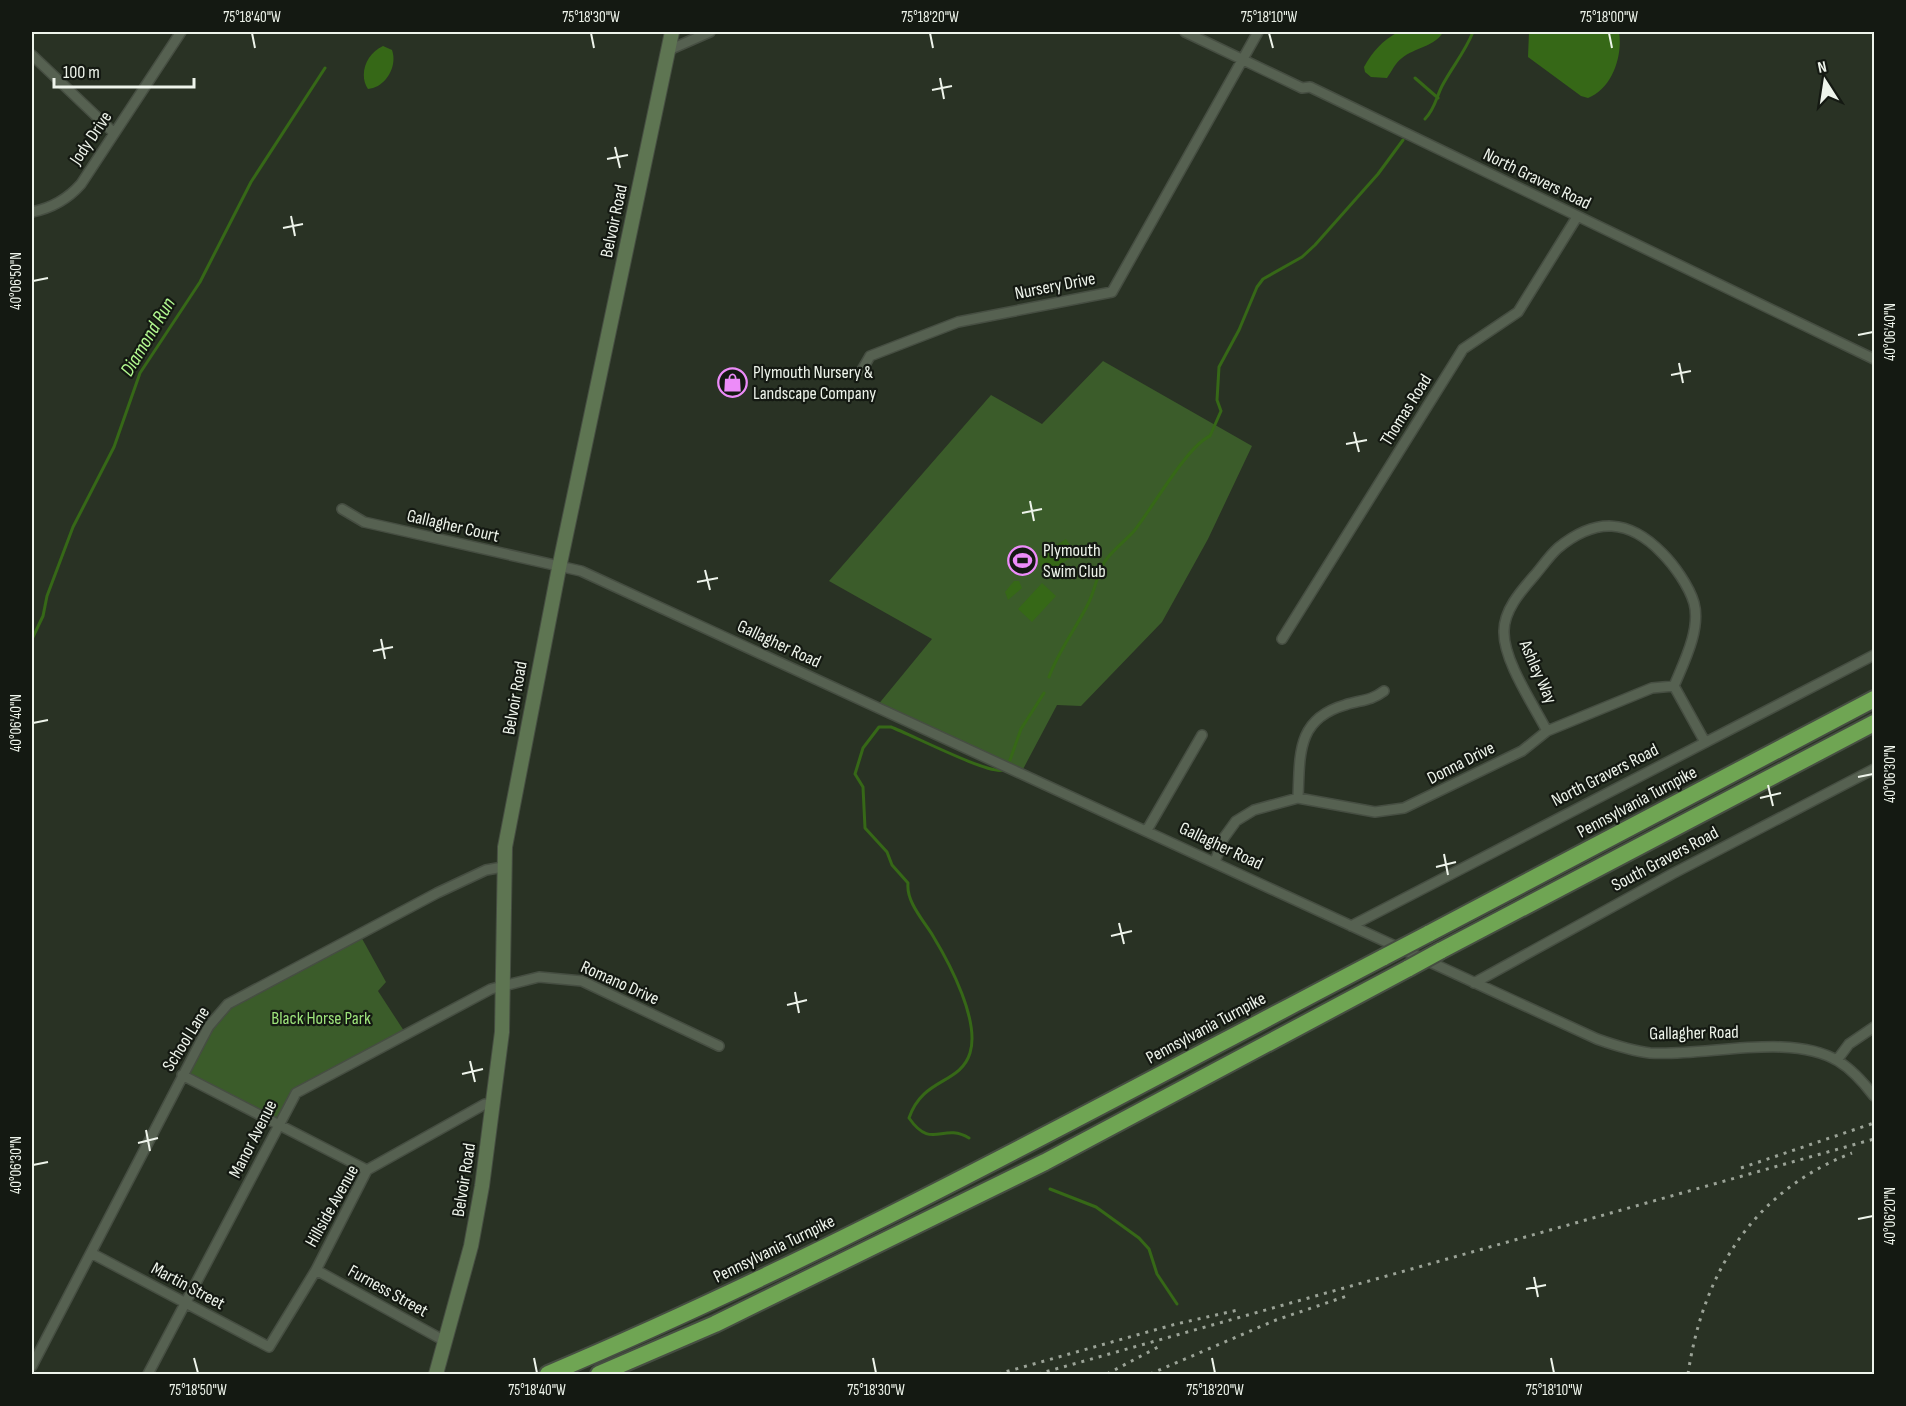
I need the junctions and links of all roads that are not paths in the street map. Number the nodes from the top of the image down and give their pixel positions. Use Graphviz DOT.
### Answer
graph roads {
  1 [pos="181,32"];
  2 [pos="672,32"];
  3 [pos="710,32"];
  4 [pos="1185,32"];
  5 [pos="1258,32"];
  6 [pos="669,50"];
  7 [pos="32,55"];
  8 [pos="1243,61"];
  9 [pos="114,132"];
  10 [pos="32,213"];
  11 [pos="1577,217"];
  12 [pos="1875,359"];
  13 [pos="862,370"];
  14 [pos="342,509"];
  15 [pos="559,568"];
  16 [pos="1282,639"];
  17 [pos="1875,654"];
  18 [pos="1674,686"];
  19 [pos="1384,691"];
  20 [pos="1875,699"];
  21 [pos="1875,723"];
  22 [pos="1547,731"];
  23 [pos="1202,735"];
  24 [pos="1705,742"];
  25 [pos="1875,769"];
  26 [pos="1298,798"];
  27 [pos="1147,830"];
  28 [pos="1215,862"];
  29 [pos="503,867"];
  30 [pos="1351,926"];
  31 [pos="1474,982"];
  32 [pos="503,986"];
  33 [pos="1875,1027"];
  34 [pos="719,1046"];
  35 [pos="1837,1060"];
  36 [pos="182,1075"];
  37 [pos="1875,1096"];
  38 [pos="493,1106"];
  39 [pos="279,1125"];
  40 [pos="367,1170"];
  41 [pos="91,1253"];
  42 [pos="316,1270"];
  43 [pos="186,1303"];
  44 [pos="443,1340"];
  45 [pos="269,1347"];
  46 [pos="32,1366"];
  47 [pos="148,1374"];
  48 [pos="436,1374"];
  49 [pos="548,1374"];
  50 [pos="599,1374"];
  1 -- 9 [label="street, Jody Drive"];
  2 -- 6 [label="street, Belvoir Road"];
  3 -- 6 [label="street"];
  4 -- 8 [label="street, North Gravers Road"];
  5 -- 8 [label="street, Nursery Drive"];
  6 -- 15 [label="street, Belvoir Road"];
  7 -- 9 [label="street"];
  8 -- 11 [label="street, North Gravers Road"];
  8 -- 13 [label="street, Nursery Drive"];
  9 -- 10 [label="street, Jody Drive"];
  11 -- 12 [label="street, North Gravers Road"];
  11 -- 16 [label="street, Thomas Road"];
  14 -- 15 [label="street, Gallagher Court"];
  15 -- 27 [label="street, Gallagher Road"];
  15 -- 29 [label="street, Belvoir Road"];
  17 -- 24 [label="street, North Gravers Road"];
  18 -- 22 [label="street, Donna Drive"];
  18 -- 22 [label="street, Ashley Way"];
  18 -- 24 [label="street"];
  19 -- 26 [label="street"];
  20 -- 49 [label="highway, Pennsylvania Turnpike, bridge"];
  21 -- 50 [label="highway, bridge"];
  22 -- 26 [label="street, Donna Drive"];
  23 -- 27 [label="street"];
  24 -- 30 [label="street, North Gravers Road"];
  25 -- 31 [label="street, South Gravers Road"];
  26 -- 28 [label="street, Donna Drive"];
  27 -- 28 [label="street, Gallagher Road"];
  28 -- 30 [label="street, Gallagher Road"];
  29 -- 32 [label="street, Belvoir Road"];
  29 -- 36 [label="street, School Lane"];
  30 -- 31 [label="street, Gallagher Road"];
  31 -- 35 [label="street, Gallagher Road"];
  32 -- 34 [label="street, Romano Drive"];
  32 -- 38 [label="street, Belvoir Road"];
  32 -- 39 [label="street, Manor Avenue"];
  33 -- 35 [label="street"];
  35 -- 37 [label="street, Gallagher Road"];
  36 -- 39 [label="street"];
  36 -- 41 [label="street, School Lane"];
  38 -- 40 [label="street, Hillside Avenue"];
  38 -- 44 [label="street, Belvoir Road"];
  39 -- 40 [label="street"];
  39 -- 43 [label="street, Manor Avenue"];
  40 -- 42 [label="street, Hillside Avenue"];
  41 -- 43 [label="street, Martin Street"];
  41 -- 46 [label="street, School Lane"];
  42 -- 44 [label="street, Furness Street"];
  42 -- 45 [label="street, Hillside Avenue"];
  43 -- 45 [label="street, Martin Street"];
  43 -- 47 [label="street, Manor Avenue"];
  44 -- 48 [label="street, Belvoir Road"];
}
